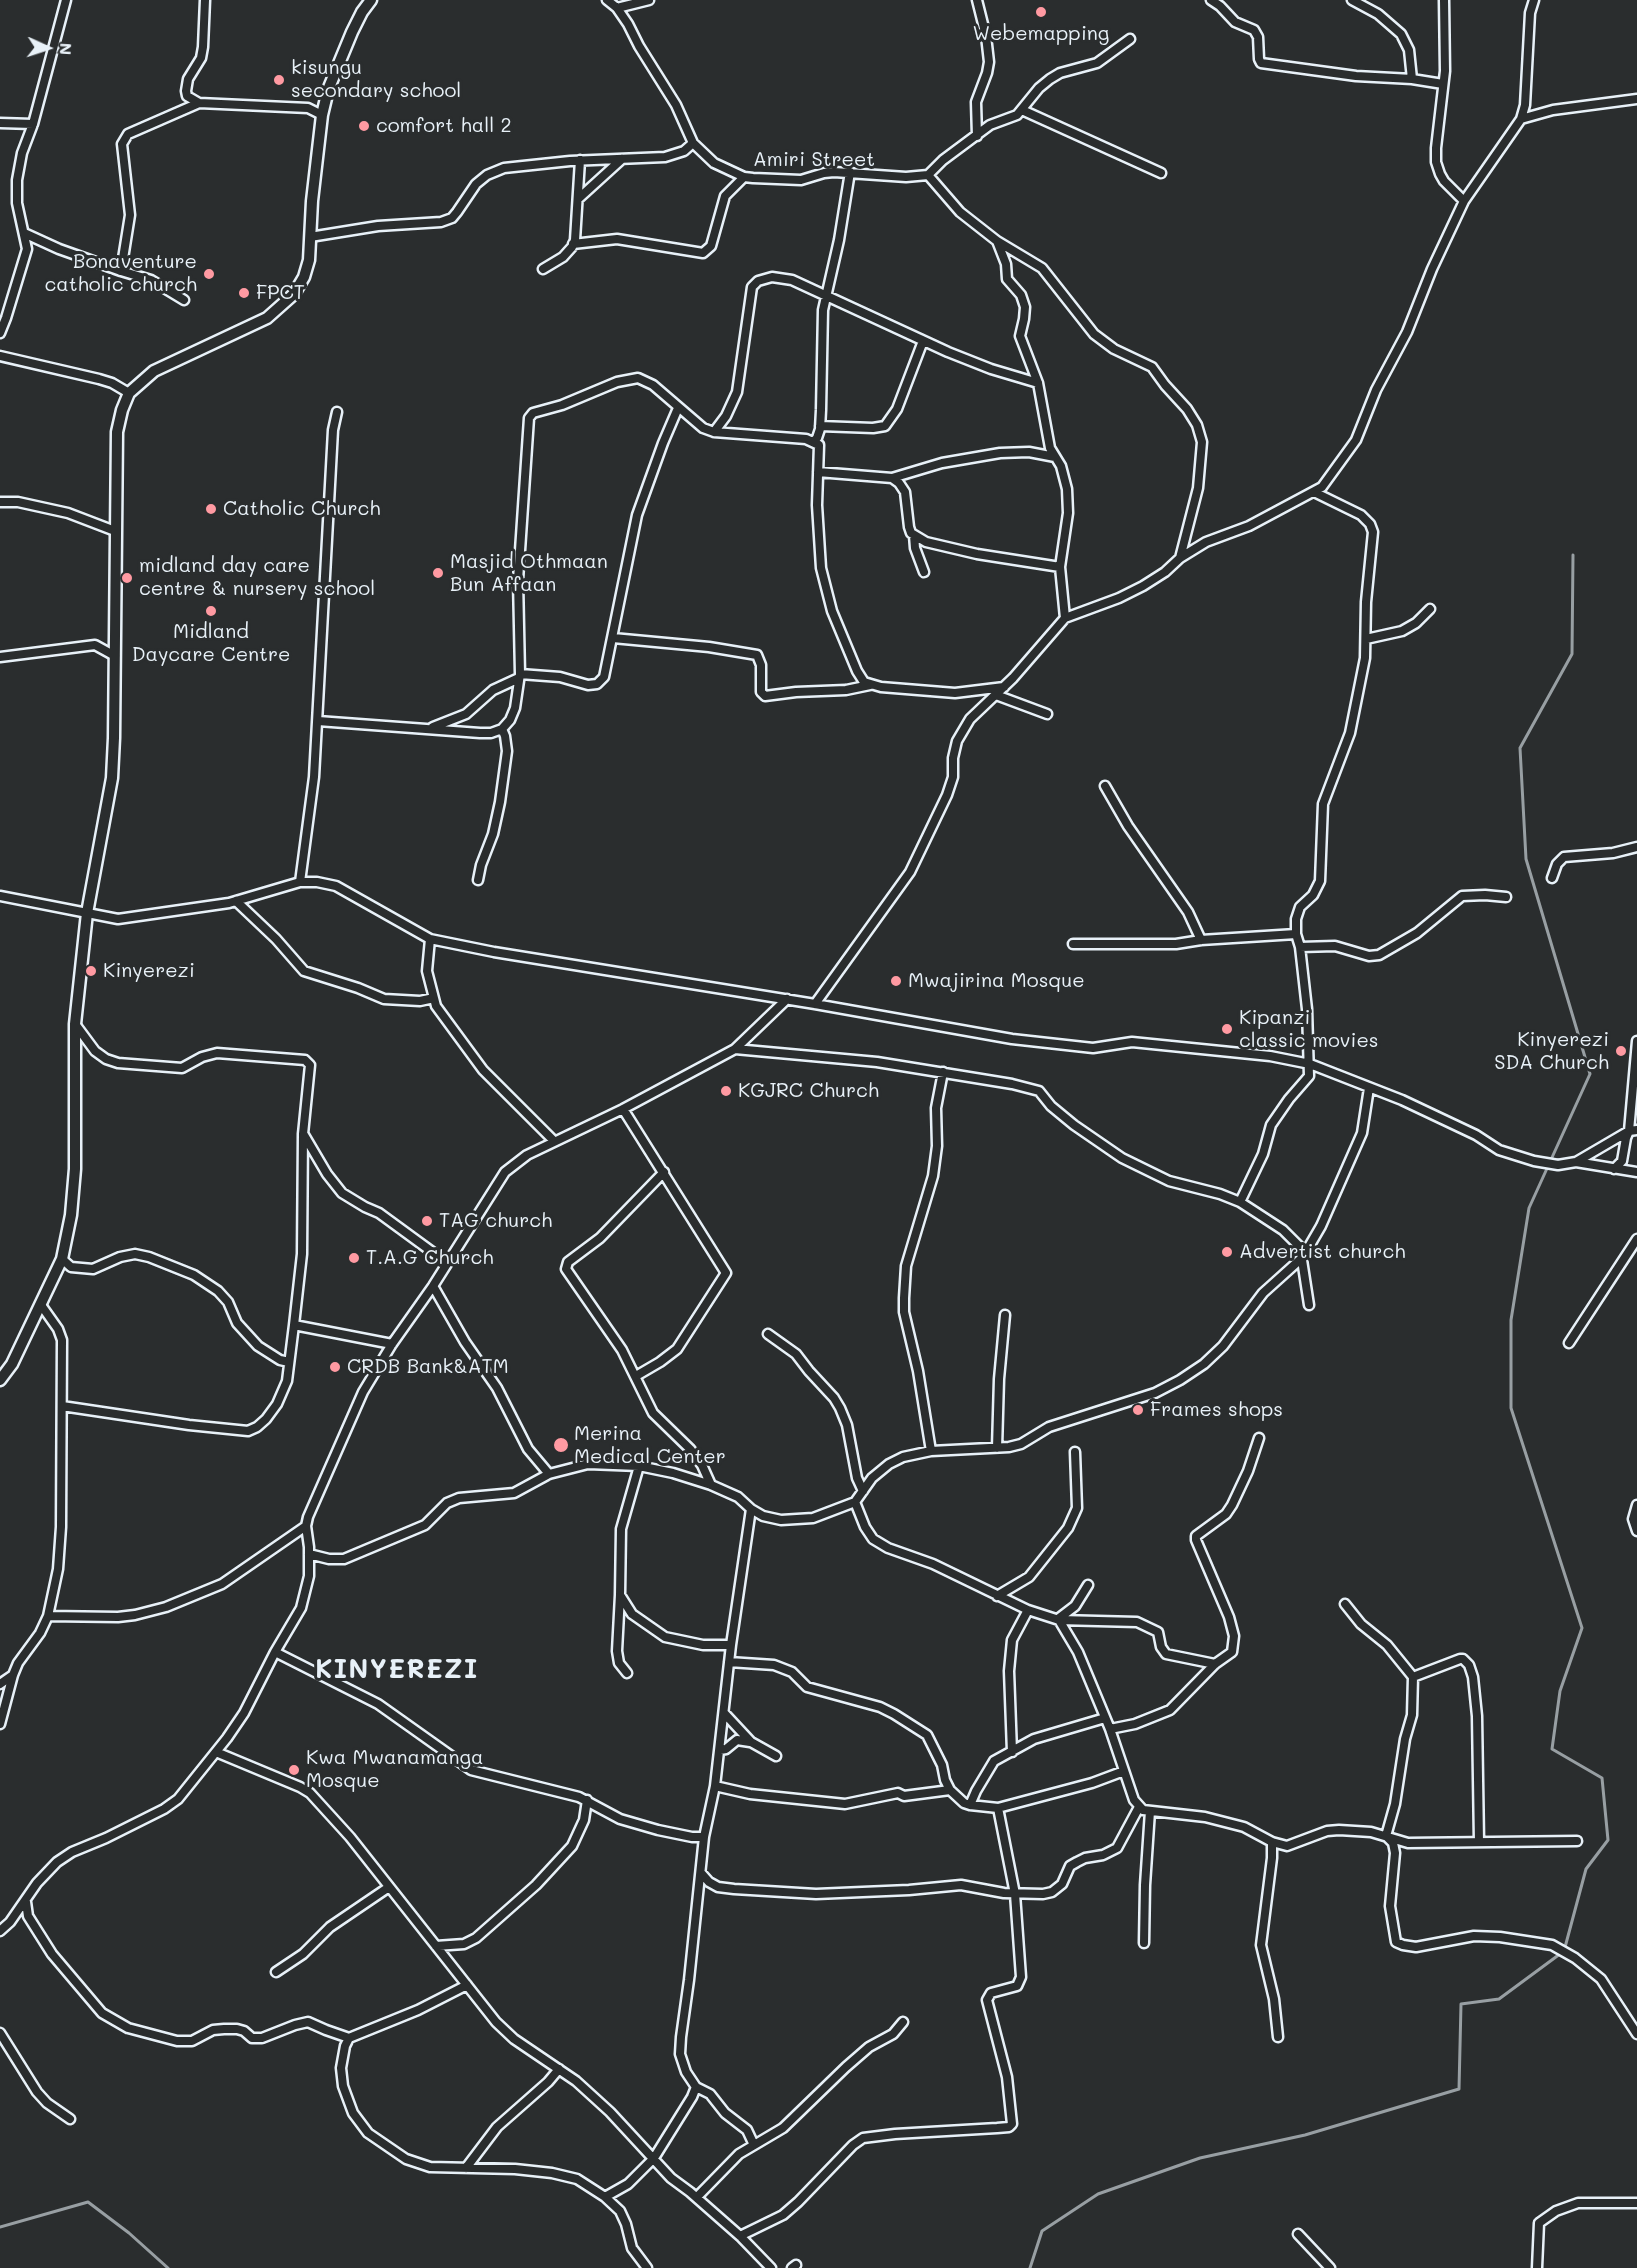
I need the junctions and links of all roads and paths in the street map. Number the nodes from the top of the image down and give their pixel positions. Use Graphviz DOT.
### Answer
graph roads {
  1 [pos="66,0"];
  2 [pos="205,0"];
  3 [pos="371,0"];
  4 [pos="607,0"];
  5 [pos="649,0"];
  6 [pos="977,0"];
  7 [pos="1211,0"];
  8 [pos="1352,0"];
  9 [pos="1443,0"];
  10 [pos="1534,0"];
  11 [pos="617,8"];
  12 [pos="1130,39"];
  13 [pos="1412,79"];
  14 [pos="1443,84"];
  15 [pos="1637,99"];
  16 [pos="199,103"];
  17 [pos="1022,110"];
  18 [pos="322,115"];
  19 [pos="1521,119"];
  20 [pos="0,123"];
  21 [pos="33,124"];
  22 [pos="977,136"];
  23 [pos="693,143"];
  24 [pos="622,159"];
  25 [pos="580,160"];
  26 [pos="850,172"];
  27 [pos="1161,173"];
  28 [pos="928,175"];
  29 [pos="744,177"];
  30 [pos="579,199"];
  31 [pos="1464,201"];
  32 [pos="24,233"];
  33 [pos="310,237"];
  34 [pos="998,241"];
  35 [pos="573,244"];
  36 [pos="543,269"];
  37 [pos="121,271"];
  38 [pos="826,296"];
  39 [pos="184,300"];
  40 [pos="0,333"];
  41 [pos="923,340"];
  42 [pos="0,356"];
  43 [pos="1038,383"];
  44 [pos="129,393"];
  45 [pos="678,408"];
  46 [pos="337,412"];
  47 [pos="820,426"];
  48 [pos="714,432"];
  49 [pos="814,441"];
  50 [pos="1055,457"];
  51 [pos="818,472"];
  52 [pos="892,478"];
  53 [pos="1314,492"];
  54 [pos="0,502"];
  55 [pos="115,531"];
  56 [pos="914,535"];
  57 [pos="1180,558"];
  58 [pos="1060,567"];
  59 [pos="924,572"];
  60 [pos="1430,609"];
  61 [pos="1065,618"];
  62 [pos="613,638"];
  63 [pos="1366,639"];
  64 [pos="115,656"];
  65 [pos="0,657"];
  66 [pos="520,676"];
  67 [pos="870,685"];
  68 [pos="1004,687"];
  69 [pos="996,695"];
  70 [pos="1047,714"];
  71 [pos="318,721"];
  72 [pos="428,729"];
  73 [pos="502,729"];
  74 [pos="1105,786"];
  75 [pos="1637,847"];
  76 [pos="1552,878"];
  77 [pos="478,880"];
  78 [pos="300,882"];
  79 [pos="0,896"];
  80 [pos="1506,897"];
  81 [pos="236,901"];
  82 [pos="87,914"];
  83 [pos="1296,934"];
  84 [pos="430,939"];
  85 [pos="1201,940"];
  86 [pos="1073,944"];
  87 [pos="1300,947"];
  88 [pos="434,998"];
  89 [pos="787,999"];
  90 [pos="815,1004"];
  91 [pos="75,1024"];
  92 [pos="1637,1041"];
  93 [pos="735,1049"];
  94 [pos="1310,1064"];
  95 [pos="943,1072"];
  96 [pos="1369,1088"];
  97 [pos="1634,1093"];
  98 [pos="623,1109"];
  99 [pos="1633,1130"];
  100 [pos="303,1134"];
  101 [pos="554,1141"];
  102 [pos="1576,1162"];
  103 [pos="1614,1169"];
  104 [pos="664,1172"];
  105 [pos="1637,1172"];
  106 [pos="1240,1202"];
  107 [pos="1637,1239"];
  108 [pos="1303,1257"];
  109 [pos="62,1259"];
  110 [pos="446,1262"];
  111 [pos="433,1286"];
  112 [pos="41,1305"];
  113 [pos="1309,1305"];
  114 [pos="1005,1315"];
  115 [pos="294,1325"];
  116 [pos="768,1334"];
  117 [pos="1569,1343"];
  118 [pos="392,1344"];
  119 [pos="289,1362"];
  120 [pos="636,1376"];
  121 [pos="0,1380"];
  122 [pos="62,1406"];
  123 [pos="1259,1438"];
  124 [pos="997,1448"];
  125 [pos="931,1451"];
  126 [pos="1075,1452"];
  127 [pos="639,1466"];
  128 [pos="549,1474"];
  129 [pos="711,1485"];
  130 [pos="863,1491"];
  131 [pos="855,1502"];
  132 [pos="1637,1505"];
  133 [pos="750,1509"];
  134 [pos="306,1526"];
  135 [pos="1637,1531"];
  136 [pos="309,1554"];
  137 [pos="1088,1585"];
  138 [pos="620,1595"];
  139 [pos="998,1596"];
  140 [pos="1345,1604"];
  141 [pos="1028,1610"];
  142 [pos="48,1616"];
  143 [pos="1059,1619"];
  144 [pos="731,1645"];
  145 [pos="275,1652"];
  146 [pos="729,1662"];
  147 [pos="1215,1664"];
  148 [pos="627,1673"];
  149 [pos="13,1675"];
  150 [pos="1413,1677"];
  151 [pos="0,1684"];
  152 [pos="724,1713"];
  153 [pos="1105,1718"];
  154 [pos="0,1724"];
  155 [pos="1110,1729"];
  156 [pos="751,1742"];
  157 [pos="720,1750"];
  158 [pos="216,1752"];
  159 [pos="1012,1752"];
  160 [pos="776,1756"];
  161 [pos="1124,1771"];
  162 [pos="716,1786"];
  163 [pos="950,1790"];
  164 [pos="587,1800"];
  165 [pos="970,1806"];
  166 [pos="1139,1807"];
  167 [pos="998,1808"];
  168 [pos="1150,1811"];
  169 [pos="1386,1836"];
  170 [pos="704,1837"];
  171 [pos="1576,1841"];
  172 [pos="1272,1842"];
  173 [pos="1479,1842"];
  174 [pos="701,1873"];
  175 [pos="389,1887"];
  176 [pos="1015,1894"];
  177 [pos="26,1902"];
  178 [pos="0,1931"];
  179 [pos="1144,1943"];
  180 [pos="436,1946"];
  181 [pos="276,1972"];
  182 [pos="467,1985"];
  183 [pos="903,2022"];
  184 [pos="0,2033"];
  185 [pos="1637,2034"];
  186 [pos="1278,2037"];
  187 [pos="349,2038"];
  188 [pos="559,2069"];
  189 [pos="696,2087"];
  190 [pos="70,2119"];
  191 [pos="754,2145"];
  192 [pos="654,2158"];
  193 [pos="466,2168"];
  194 [pos="605,2197"];
  195 [pos="697,2197"];
  196 [pos="1637,2203"];
  197 [pos="1298,2234"];
  198 [pos="740,2236"];
  199 [pos="647,2268"];
  200 [pos="771,2268"];
  201 [pos="1330,2268"];
  202 [pos="1537,2268"];
  1 -- 21 [label="street"];
  2 -- 16 [label="street"];
  3 -- 18 [label="street"];
  4 -- 11 [label="street, Amiri Street"];
  5 -- 11 [label="street"];
  6 -- 22 [label="street"];
  7 -- 13 [label="street"];
  8 -- 13 [label="street"];
  9 -- 14 [label="street"];
  10 -- 19 [label="street"];
  11 -- 23 [label="street, Amiri Street"];
  12 -- 17 [label="street"];
  13 -- 14 [label="street"];
  14 -- 31 [label="street"];
  15 -- 19 [label="street"];
  16 -- 18 [label="street"];
  16 -- 37 [label="street"];
  17 -- 22 [label="street"];
  17 -- 27 [label="street"];
  18 -- 33 [label="street"];
  19 -- 31 [label="street"];
  20 -- 21 [label="street"];
  21 -- 32 [label="street"];
  22 -- 28 [label="street"];
  23 -- 24 [label="street"];
  23 -- 29 [label="street, Amiri Street"];
  24 -- 25 [label="street"];
  24 -- 30 [label="street"];
  25 -- 30 [label="street"];
  25 -- 33 [label="street"];
  26 -- 28 [label="street, Amiri Street"];
  26 -- 29 [label="street, Amiri Street"];
  26 -- 38 [label="street"];
  28 -- 34 [label="street"];
  29 -- 35 [label="street"];
  30 -- 35 [label="street"];
  31 -- 53 [label="street"];
  32 -- 37 [label="street"];
  32 -- 40 [label="street"];
  33 -- 44 [label="street"];
  34 -- 43 [label="street"];
  34 -- 57 [label="street"];
  35 -- 36 [label="street"];
  37 -- 39 [label="street"];
  38 -- 41 [label="street"];
  38 -- 47 [label="street"];
  38 -- 48 [label="street"];
  41 -- 43 [label="street"];
  41 -- 47 [label="street"];
  42 -- 44 [label="street"];
  43 -- 50 [label="street"];
  44 -- 55 [label="street"];
  45 -- 48 [label="street"];
  45 -- 62 [label="street"];
  45 -- 66 [label="street"];
  46 -- 71 [label="street"];
  47 -- 49 [label="street"];
  48 -- 49 [label="street"];
  49 -- 51 [label="street"];
  50 -- 52 [label="street"];
  50 -- 58 [label="street"];
  51 -- 52 [label="street"];
  51 -- 67 [label="street"];
  52 -- 56 [label="street"];
  53 -- 57 [label="street"];
  53 -- 63 [label="street"];
  54 -- 55 [label="street"];
  55 -- 64 [label="street"];
  56 -- 58 [label="street"];
  56 -- 59 [label="street"];
  57 -- 61 [label="street"];
  58 -- 61 [label="street"];
  60 -- 63 [label="street"];
  61 -- 68 [label="street"];
  62 -- 66 [label="street"];
  62 -- 67 [label="street"];
  63 -- 83 [label="street"];
  64 -- 65 [label="street"];
  64 -- 82 [label="street"];
  66 -- 72 [label="street"];
  66 -- 73 [label="street"];
  67 -- 68 [label="street"];
  68 -- 69 [label="street"];
  69 -- 70 [label="street"];
  69 -- 90 [label="street"];
  71 -- 72 [label="street"];
  71 -- 78 [label="street"];
  72 -- 73 [label="street"];
  73 -- 77 [label="street"];
  74 -- 85 [label="street"];
  75 -- 76 [label="street"];
  78 -- 81 [label="street"];
  78 -- 84 [label="street"];
  79 -- 82 [label="street"];
  80 -- 87 [label="street"];
  81 -- 82 [label="street"];
  81 -- 88 [label="street"];
  82 -- 91 [label="street"];
  83 -- 85 [label="street"];
  83 -- 87 [label="street"];
  84 -- 88 [label="street"];
  84 -- 89 [label="street"];
  85 -- 86 [label="street"];
  87 -- 94 [label="street"];
  88 -- 101 [label="street"];
  89 -- 90 [label="street"];
  89 -- 93 [label="street"];
  90 -- 94 [label="street"];
  91 -- 100 [label="street"];
  91 -- 109 [label="street"];
  92 -- 97 [label="street"];
  93 -- 95 [label="street"];
  93 -- 98 [label="street"];
  94 -- 96 [label="street"];
  94 -- 106 [label="street"];
  95 -- 106 [label="street"];
  95 -- 125 [label="street"];
  96 -- 102 [label="street"];
  96 -- 108 [label="street"];
  97 -- 99 [label="street"];
  98 -- 101 [label="street"];
  98 -- 104 [label="street"];
  99 -- 102 [label="street"];
  99 -- 103 [label="street"];
  100 -- 110 [label="street"];
  100 -- 115 [label="street"];
  101 -- 110 [label="street"];
  102 -- 103 [label="street"];
  103 -- 105 [label="street"];
  104 -- 120 [label="street"];
  104 -- 120 [label="street"];
  106 -- 108 [label="street"];
  107 -- 117 [label="street"];
  108 -- 113 [label="street"];
  108 -- 124 [label="street"];
  109 -- 112 [label="street"];
  109 -- 119 [label="street"];
  110 -- 111 [label="street"];
  111 -- 118 [label="street"];
  111 -- 128 [label="street"];
  112 -- 121 [label="street"];
  112 -- 122 [label="street"];
  114 -- 124 [label="street"];
  115 -- 118 [label="street"];
  115 -- 119 [label="street"];
  116 -- 130 [label="street"];
  118 -- 134 [label="street"];
  119 -- 122 [label="street"];
  120 -- 129 [label="street"];
  122 -- 142 [label="street"];
  123 -- 147 [label="street"];
  124 -- 125 [label="street"];
  125 -- 130 [label="street"];
  126 -- 139 [label="street"];
  127 -- 128 [label="street"];
  127 -- 129 [label="street"];
  127 -- 138 [label="street"];
  128 -- 136 [label="street"];
  129 -- 133 [label="street"];
  130 -- 131 [label="street"];
  131 -- 133 [label="street"];
  131 -- 139 [label="street"];
  132 -- 135 [label="street"];
  133 -- 144 [label="street"];
  134 -- 136 [label="street"];
  134 -- 142 [label="street"];
  136 -- 145 [label="street"];
  137 -- 143 [label="street"];
  138 -- 144 [label="street"];
  138 -- 148 [label="street"];
  139 -- 141 [label="street"];
  140 -- 150 [label="street"];
  141 -- 143 [label="street"];
  141 -- 159 [label="street"];
  142 -- 149 [label="street"];
  143 -- 147 [label="street"];
  143 -- 153 [label="street"];
  144 -- 146 [label="street"];
  145 -- 158 [label="street"];
  145 -- 164 [label="street"];
  146 -- 152 [label="street"];
  146 -- 163 [label="street"];
  147 -- 155 [label="street"];
  149 -- 151 [label="street"];
  149 -- 154 [label="street"];
  150 -- 169 [label="street"];
  150 -- 173 [label="street"];
  152 -- 156 [label="street"];
  152 -- 157 [label="street"];
  153 -- 155 [label="street"];
  153 -- 159 [label="street"];
  155 -- 161 [label="street"];
  156 -- 157 [label="street"];
  156 -- 160 [label="street"];
  157 -- 162 [label="street"];
  158 -- 175 [label="street"];
  158 -- 177 [label="street"];
  159 -- 165 [label="street"];
  161 -- 166 [label="street"];
  161 -- 167 [label="street"];
  162 -- 163 [label="street"];
  162 -- 170 [label="street"];
  163 -- 165 [label="street"];
  164 -- 170 [label="street"];
  164 -- 180 [label="street"];
  165 -- 167 [label="street"];
  166 -- 168 [label="street"];
  166 -- 176 [label="street"];
  167 -- 176 [label="street"];
  168 -- 172 [label="street"];
  168 -- 179 [label="street"];
  169 -- 172 [label="street"];
  169 -- 173 [label="street"];
  169 -- 185 [label="street"];
  170 -- 174 [label="street"];
  171 -- 173 [label="street"];
  172 -- 186 [label="street"];
  174 -- 176 [label="street"];
  174 -- 189 [label="street"];
  175 -- 180 [label="street"];
  175 -- 181 [label="street"];
  176 -- 198 [label="street"];
  177 -- 178 [label="street"];
  177 -- 187 [label="street"];
  180 -- 182 [label="street"];
  182 -- 187 [label="street"];
  182 -- 188 [label="street"];
  183 -- 191 [label="street"];
  184 -- 190 [label="street"];
  187 -- 193 [label="street"];
  188 -- 192 [label="street"];
  188 -- 193 [label="street"];
  189 -- 191 [label="street"];
  189 -- 192 [label="street"];
  191 -- 195 [label="street"];
  192 -- 194 [label="street"];
  192 -- 195 [label="street"];
  193 -- 194 [label="street"];
  194 -- 199 [label="street"];
  195 -- 198 [label="street"];
  196 -- 202 [label="street"];
  197 -- 201 [label="street"];
  198 -- 200 [label="street"];
}
